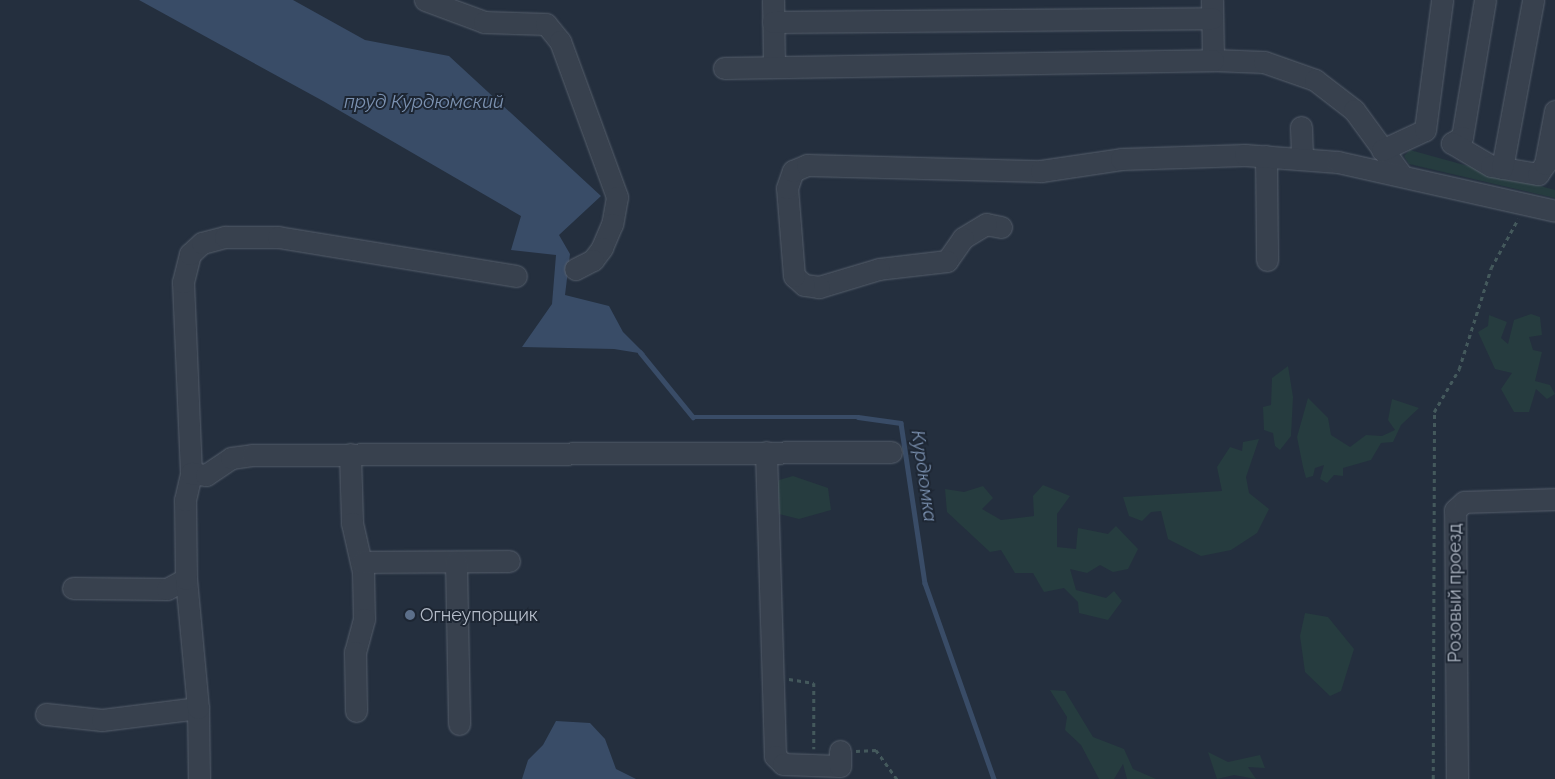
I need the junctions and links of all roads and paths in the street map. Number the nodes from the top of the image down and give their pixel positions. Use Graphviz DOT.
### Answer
graph roads {
  1 [pos="425,0"];
  2 [pos="772,0"];
  3 [pos="1442,0"];
  4 [pos="1485,0"];
  5 [pos="1533,0"];
  6 [pos="1212,9"];
  7 [pos="773,22"];
  8 [pos="1213,60"];
  9 [pos="774,67"];
  10 [pos="724,68"];
  11 [pos="1555,111"];
  12 [pos="1301,127"];
  13 [pos="1425,130"];
  14 [pos="1452,143"];
  15 [pos="1382,150"];
  16 [pos="1255,155"];
  17 [pos="1302,158"];
  18 [pos="1502,168"];
  19 [pos="1400,173"];
  20 [pos="1523,203"];
  21 [pos="1555,211"];
  22 [pos="1001,227"];
  23 [pos="1266,260"];
  24 [pos="575,269"];
  25 [pos="516,276"];
  26 [pos="766,452"];
  27 [pos="890,452"];
  28 [pos="350,454"];
  29 [pos="191,473"];
  30 [pos="1555,499"];
  31 [pos="509,561"];
  32 [pos="362,562"];
  33 [pos="456,562"];
  34 [pos="186,579"];
  35 [pos="73,588"];
  36 [pos="773,676"];
  37 [pos="198,708"];
  38 [pos="356,711"];
  39 [pos="46,714"];
  40 [pos="459,724"];
  41 [pos="840,751"];
  42 [pos="199,779"];
  43 [pos="897,779"];
  44 [pos="1432,779"];
  45 [pos="1457,779"];
  1 -- 24 [label="street"];
  2 -- 7 [label="street"];
  3 -- 13 [label="street"];
  4 -- 14 [label="street"];
  5 -- 18 [label="street"];
  6 -- 7 [label="street"];
  6 -- 8 [label="street"];
  7 -- 9 [label="street"];
  8 -- 9 [label="street"];
  8 -- 15 [label="street"];
  9 -- 10 [label="street"];
  11 -- 18 [label="street"];
  12 -- 17 [label="street"];
  13 -- 14 [label="street"];
  13 -- 15 [label="street"];
  14 -- 18 [label="street"];
  15 -- 19 [label="street"];
  16 -- 17 [label="street"];
  16 -- 22 [label="street"];
  16 -- 23 [label="street"];
  17 -- 19 [label="street"];
  19 -- 20 [label="street"];
  20 -- 21 [label="street"];
  20 -- 44 [label="path"];
  25 -- 29 [label="street"];
  26 -- 27 [label="street"];
  26 -- 28 [label="street"];
  26 -- 36 [label="street"];
  28 -- 29 [label="street"];
  28 -- 32 [label="street"];
  29 -- 34 [label="street"];
  30 -- 45 [label="street, Розовый проезд"];
  31 -- 33 [label="street"];
  32 -- 33 [label="street"];
  32 -- 38 [label="street"];
  33 -- 40 [label="street"];
  34 -- 35 [label="street"];
  34 -- 37 [label="street"];
  36 -- 41 [label="path"];
  36 -- 41 [label="street"];
  37 -- 39 [label="street"];
  37 -- 42 [label="street"];
  41 -- 43 [label="path"];
}
